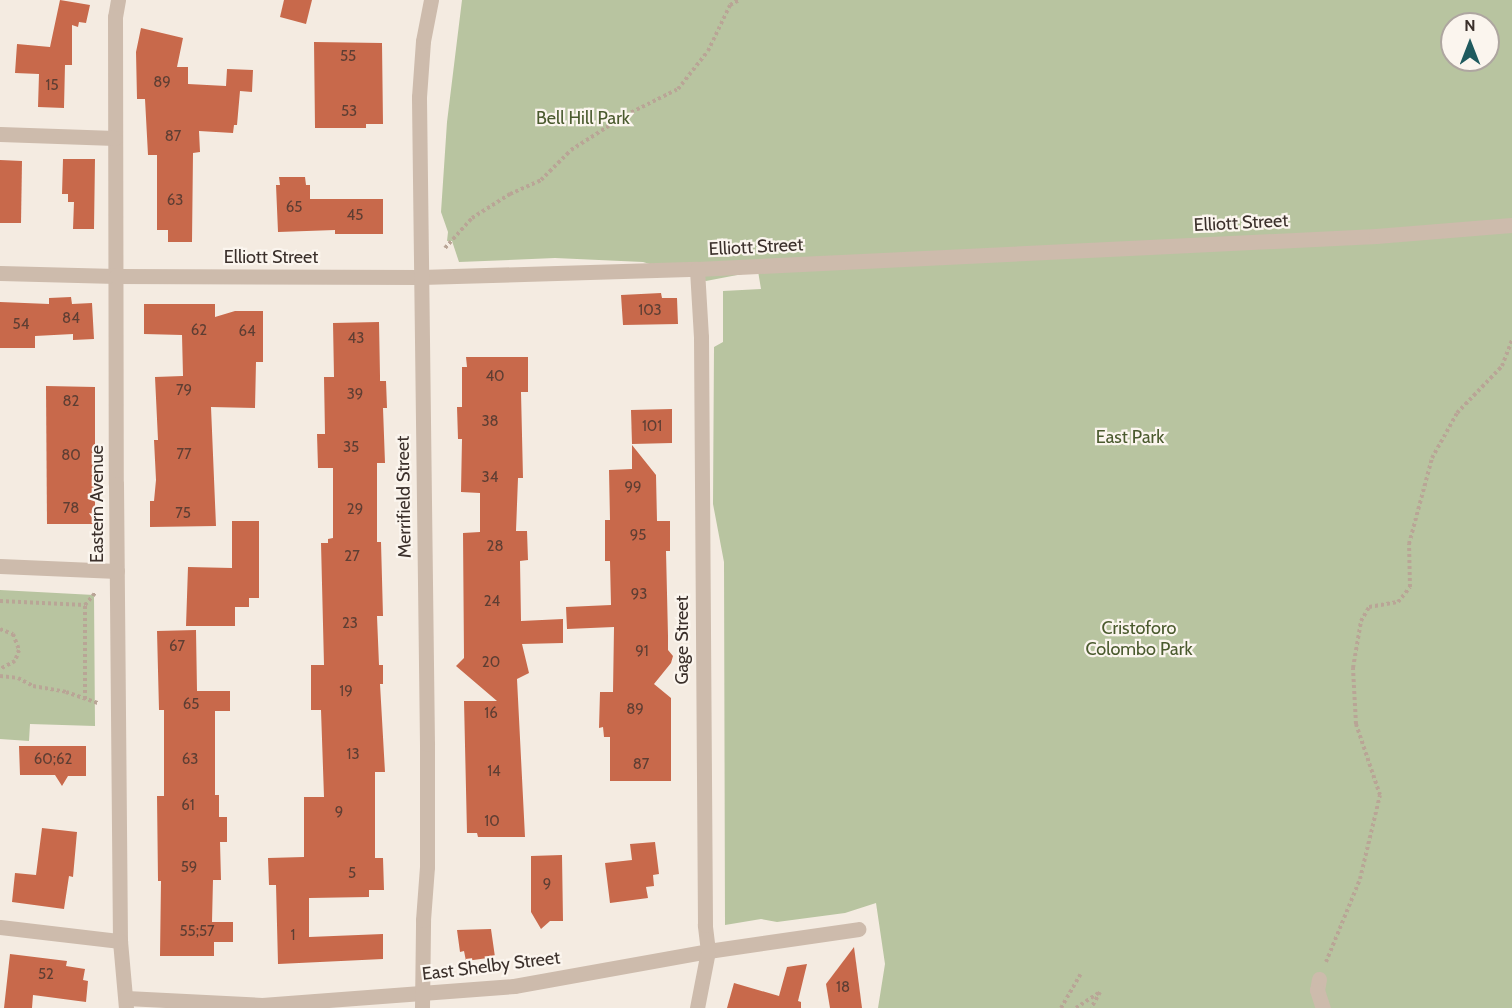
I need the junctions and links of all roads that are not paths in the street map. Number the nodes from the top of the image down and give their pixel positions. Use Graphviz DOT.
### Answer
graph roads {
  1 [pos="118,0"];
  2 [pos="431,0"];
  3 [pos="0,134"];
  4 [pos="115,138"];
  5 [pos="1512,225"];
  6 [pos="697,269"];
  7 [pos="0,273"];
  8 [pos="116,276"];
  9 [pos="421,277"];
  10 [pos="0,566"];
  11 [pos="117,571"];
  12 [pos="0,927"];
  13 [pos="858,929"];
  14 [pos="120,941"];
  15 [pos="708,951"];
  16 [pos="1319,979"];
  17 [pos="423,1001"];
  18 [pos="126,1003"];
  19 [pos="696,1008"];
  20 [pos="1323,1008"];
  1 -- 4 [label="street, Eastern Avenue"];
  2 -- 9 [label="street, Merrifield Street"];
  3 -- 4 [label="street"];
  4 -- 8 [label="street, Eastern Avenue"];
  5 -- 6 [label="street, Elliott Street"];
  6 -- 9 [label="street, Elliott Street"];
  6 -- 15 [label="street, Gage Street"];
  7 -- 8 [label="street, Elliott Street"];
  8 -- 9 [label="street, Elliott Street"];
  8 -- 11 [label="street, Eastern Avenue"];
  9 -- 17 [label="street, Merrifield Street"];
  10 -- 11 [label="street"];
  11 -- 14 [label="street, Eastern Avenue"];
  12 -- 14 [label="street"];
  13 -- 15 [label="street, East Shelby Street"];
  14 -- 18 [label="street, Eastern Avenue"];
  15 -- 17 [label="street, East Shelby Street"];
  15 -- 19 [label="street, Gage Street"];
  16 -- 20 [label="street"];
  17 -- 18 [label="street, East Shelby Street"];
}
